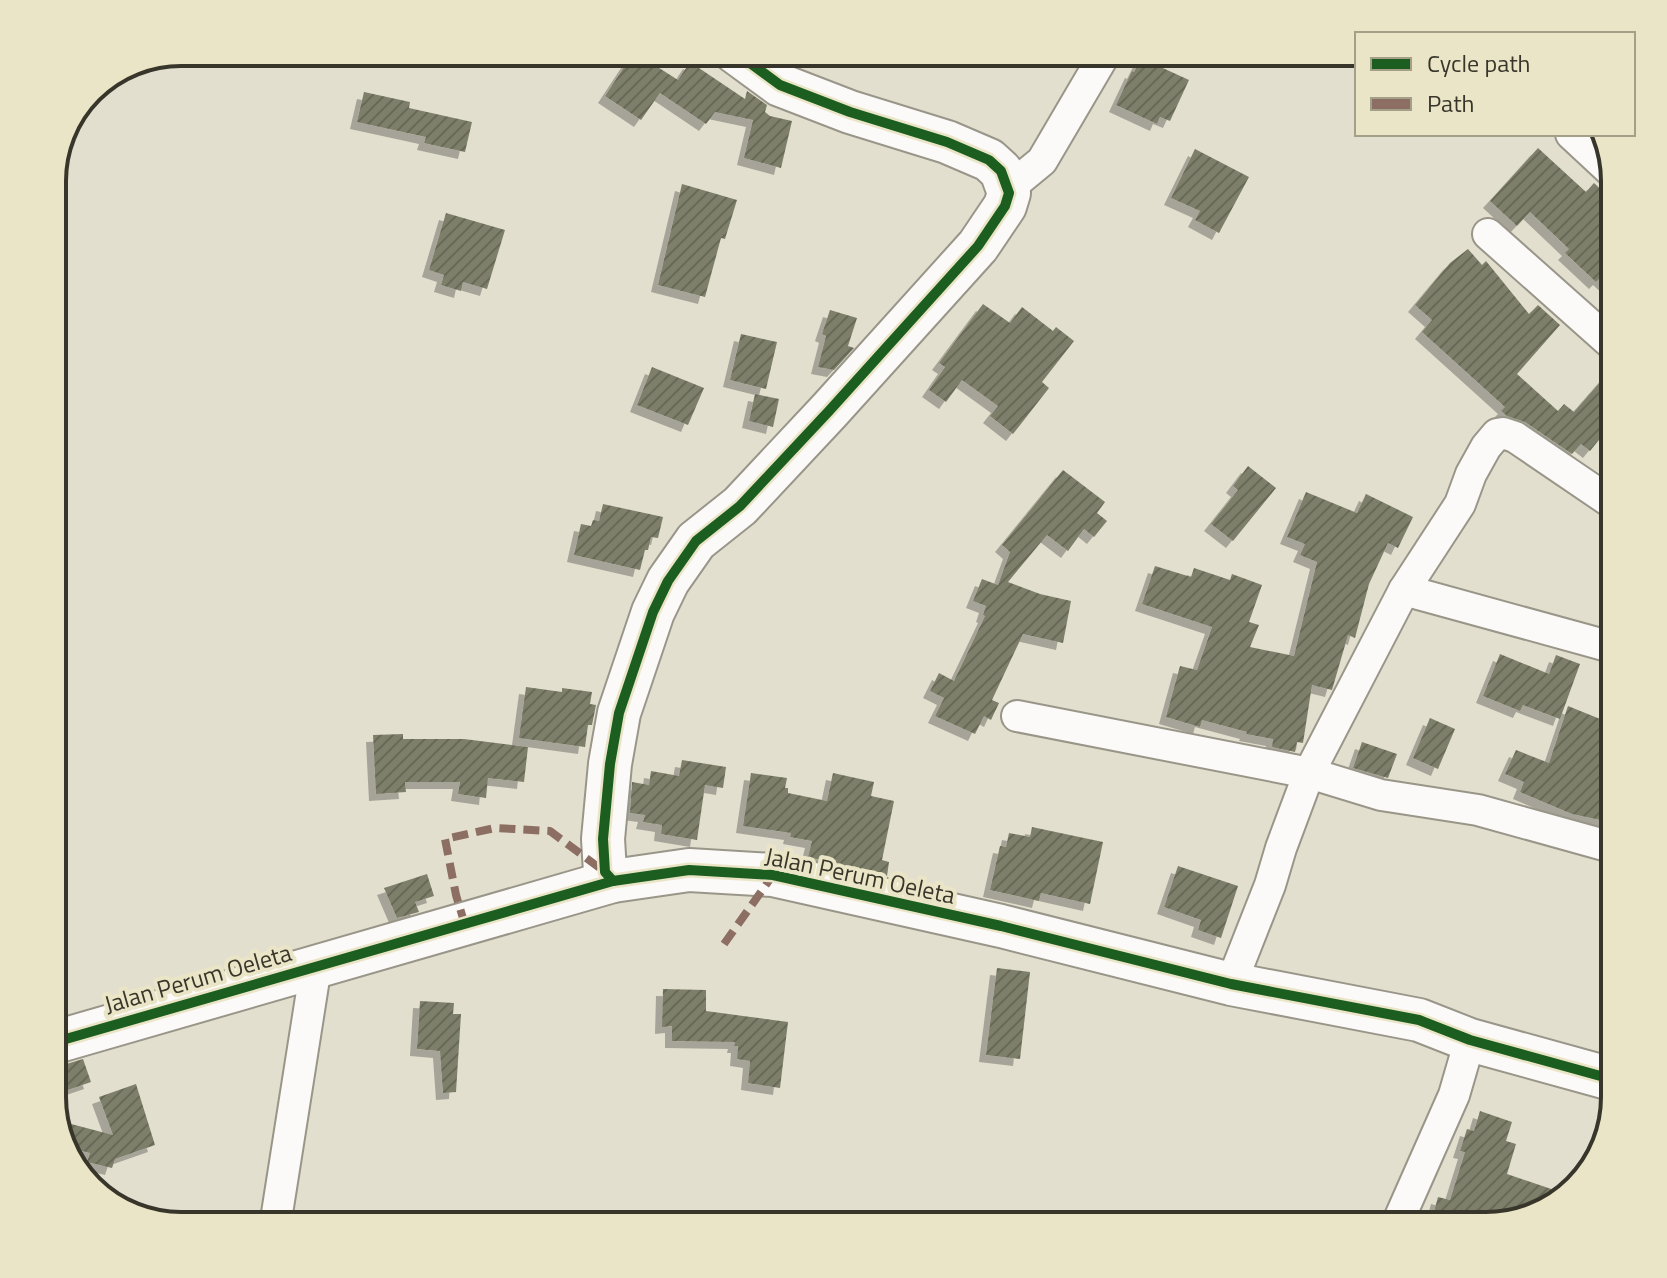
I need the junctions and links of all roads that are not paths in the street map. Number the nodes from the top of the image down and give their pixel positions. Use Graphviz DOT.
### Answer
graph roads {
  1 [pos="754,66"];
  2 [pos="1098,66"];
  3 [pos="1573,136"];
  4 [pos="1599,160"];
  5 [pos="1008,189"];
  6 [pos="1488,234"];
  7 [pos="1601,335"];
  8 [pos="1601,495"];
  9 [pos="1404,590"];
  10 [pos="1601,644"];
  11 [pos="1017,716"];
  12 [pos="1309,773"];
  13 [pos="1601,844"];
  14 [pos="613,881"];
  15 [pos="316,966"];
  16 [pos="1231,984"];
  17 [pos="66,1039"];
  18 [pos="1470,1040"];
  19 [pos="1601,1076"];
  20 [pos="277,1212"];
  21 [pos="1402,1212"];
  1 -- 5 [label="street"];
  2 -- 5 [label="street"];
  3 -- 4 [label="street"];
  5 -- 14 [label="street"];
  6 -- 7 [label="street"];
  8 -- 9 [label="street"];
  9 -- 10 [label="street"];
  9 -- 12 [label="street"];
  11 -- 12 [label="street"];
  12 -- 13 [label="street"];
  12 -- 16 [label="street"];
  14 -- 15 [label="street, Jalan Perum Oeleta"];
  14 -- 16 [label="street, Jalan Perum Oeleta"];
  15 -- 17 [label="street, Jalan Perum Oeleta"];
  15 -- 20 [label="street"];
  16 -- 18 [label="street, Jalan Perum Oeleta"];
  18 -- 19 [label="street, Jalan Perum Oeleta"];
  18 -- 21 [label="street"];
}
